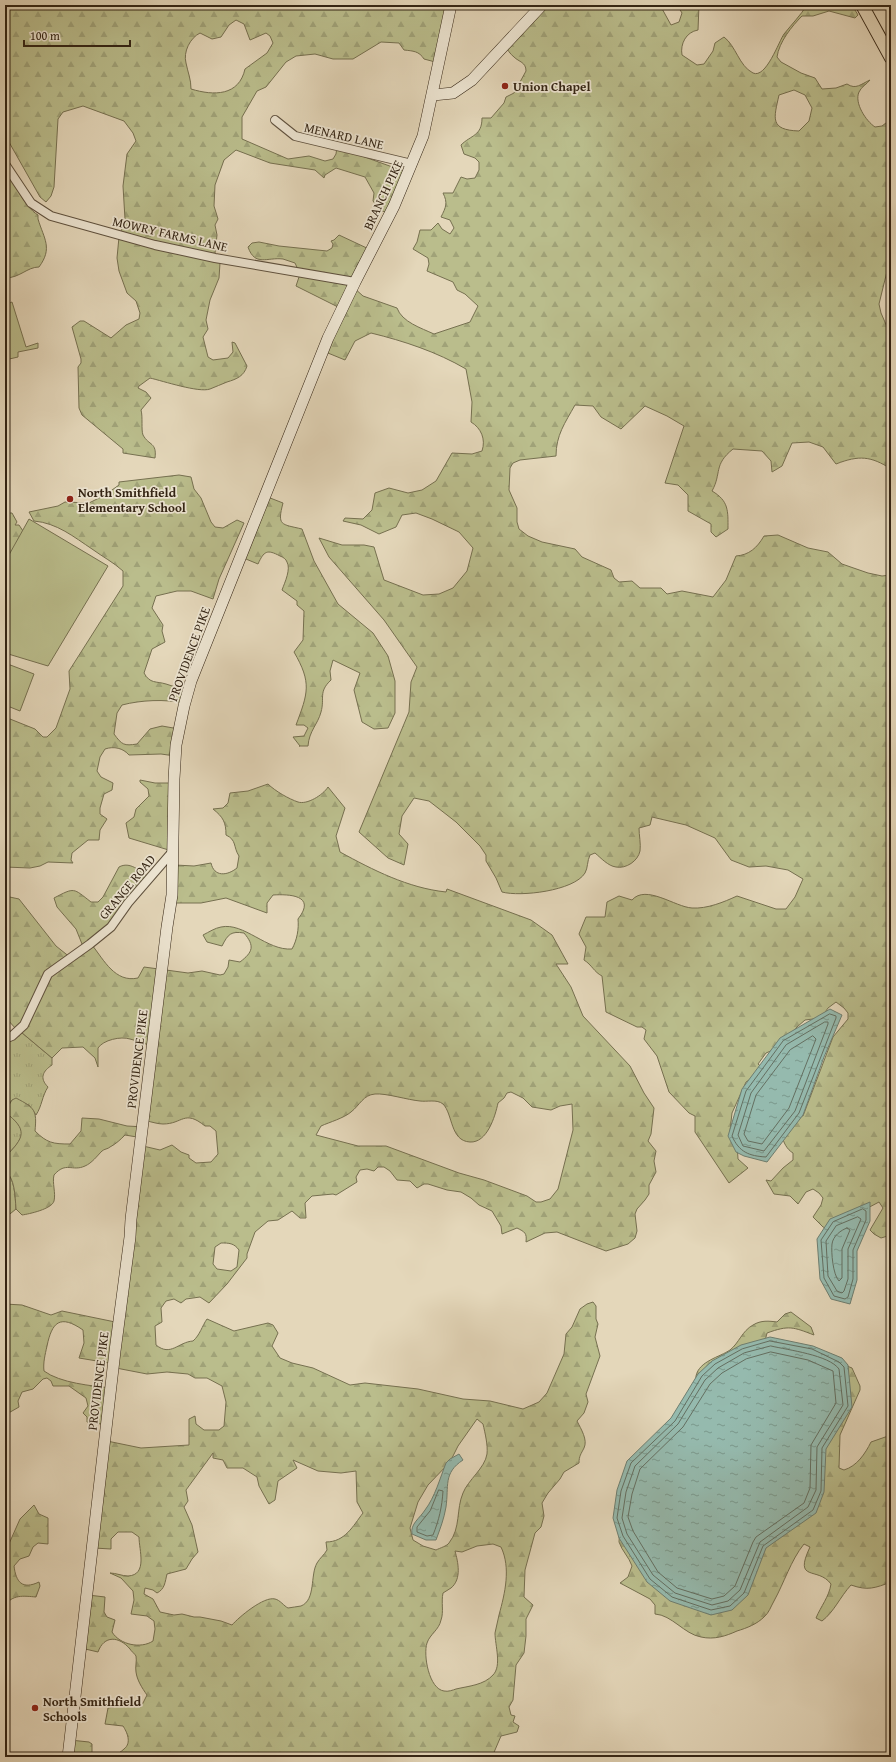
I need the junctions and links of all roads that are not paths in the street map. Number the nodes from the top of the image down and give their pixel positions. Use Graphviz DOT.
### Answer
graph roads {
  1 [pos="451,5"];
  2 [pos="542,5"];
  3 [pos="862,5"];
  4 [pos="891,58"];
  5 [pos="432,95"];
  6 [pos="275,120"];
  7 [pos="5,164"];
  8 [pos="412,164"];
  9 [pos="355,282"];
  10 [pos="308,386"];
  11 [pos="173,851"];
  12 [pos="5,1039"];
  13 [pos="68,1757"];
  1 -- 5 [label="main road, BRANCH PIKE"];
  2 -- 5 [label="main road"];
  3 -- 4 [label="main road"];
  5 -- 8 [label="main road, BRANCH PIKE"];
  6 -- 8 [label="street, MENARD LANE"];
  7 -- 9 [label="street, MOWRY FARMS LANE"];
  8 -- 9 [label="main road, BRANCH PIKE"];
  9 -- 10 [label="main road, BRANCH PIKE"];
  10 -- 11 [label="main road, PROVIDENCE PIKE"];
  11 -- 12 [label="street, GRANGE ROAD"];
  11 -- 13 [label="main road, PROVIDENCE PIKE"];
}
